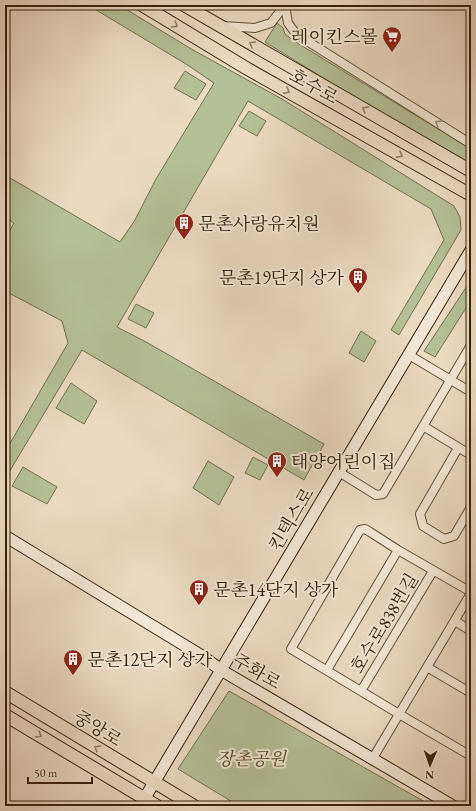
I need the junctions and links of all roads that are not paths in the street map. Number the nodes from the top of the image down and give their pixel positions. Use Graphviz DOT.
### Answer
graph roads {
  1 [pos="142,5"];
  2 [pos="184,5"];
  3 [pos="285,5"];
  4 [pos="221,26"];
  5 [pos="471,144"];
  6 [pos="471,171"];
  7 [pos="471,195"];
  8 [pos="471,250"];
  9 [pos="471,345"];
  10 [pos="409,355"];
  11 [pos="451,380"];
  12 [pos="471,392"];
  13 [pos="423,426"];
  14 [pos="458,448"];
  15 [pos="471,455"];
  16 [pos="339,472"];
  17 [pos="471,507"];
  18 [pos="5,536"];
  19 [pos="398,550"];
  20 [pos="433,571"];
  21 [pos="471,593"];
  22 [pos="455,621"];
  23 [pos="471,631"];
  24 [pos="427,667"];
  25 [pos="221,670"];
  26 [pos="327,670"];
  27 [pos="361,691"];
  28 [pos="5,692"];
  29 [pos="471,693"];
  30 [pos="399,714"];
  31 [pos="5,715"];
  32 [pos="471,756"];
  33 [pos="373,758"];
  34 [pos="154,782"];
  35 [pos="142,802"];
  36 [pos="157,806"];
  37 [pos="194,806"];
  38 [pos="453,806"];
  1 -- 7 [label="main road, 호수로, one-way"];
  2 -- 4 [label="main road, 호수로"];
  3 -- 4 [label="street"];
  5 -- 3 [label="street, one-way"];
  6 -- 4 [label="main road, 호수로, one-way"];
  8 -- 10 [label="street, 킨텍스로"];
  9 -- 11 [label="street"];
  10 -- 11 [label="street"];
  10 -- 16 [label="street, 킨텍스로"];
  11 -- 12 [label="street"];
  11 -- 13 [label="street"];
  13 -- 14 [label="street"];
  13 -- 16 [label="street"];
  14 -- 15 [label="street"];
  14 -- 17 [label="street"];
  16 -- 25 [label="street, 킨텍스로"];
  18 -- 25 [label="street, 주화로"];
  19 -- 20 [label="street, 호수로838번길"];
  19 -- 26 [label="street, 호수로838번길"];
  19 -- 26 [label="street, 호수로838번길"];
  20 -- 21 [label="street, 호수로838번길"];
  20 -- 27 [label="street, 호수로838번길"];
  21 -- 22 [label="street, 호수로838번길"];
  22 -- 23 [label="street"];
  22 -- 24 [label="street, 호수로838번길"];
  24 -- 29 [label="street"];
  24 -- 30 [label="street, 호수로838번길"];
  25 -- 33 [label="street, 주화로"];
  25 -- 34 [label="street, 킨텍스로"];
  26 -- 27 [label="street, 호수로838번길"];
  27 -- 30 [label="street, 호수로838번길"];
  34 -- 28 [label="main road, 중앙로, one-way"];
  30 -- 32 [label="street, 호수로838번길"];
  30 -- 33 [label="street, 호수로838번길"];
  31 -- 35 [label="main road, 중앙로, one-way"];
  33 -- 38 [label="street, 주화로"];
  34 -- 35 [label="street, 킨텍스로"];
  34 -- 37 [label="main road, 중앙로"];
  35 -- 36 [label="main road, 중앙로"];
}
